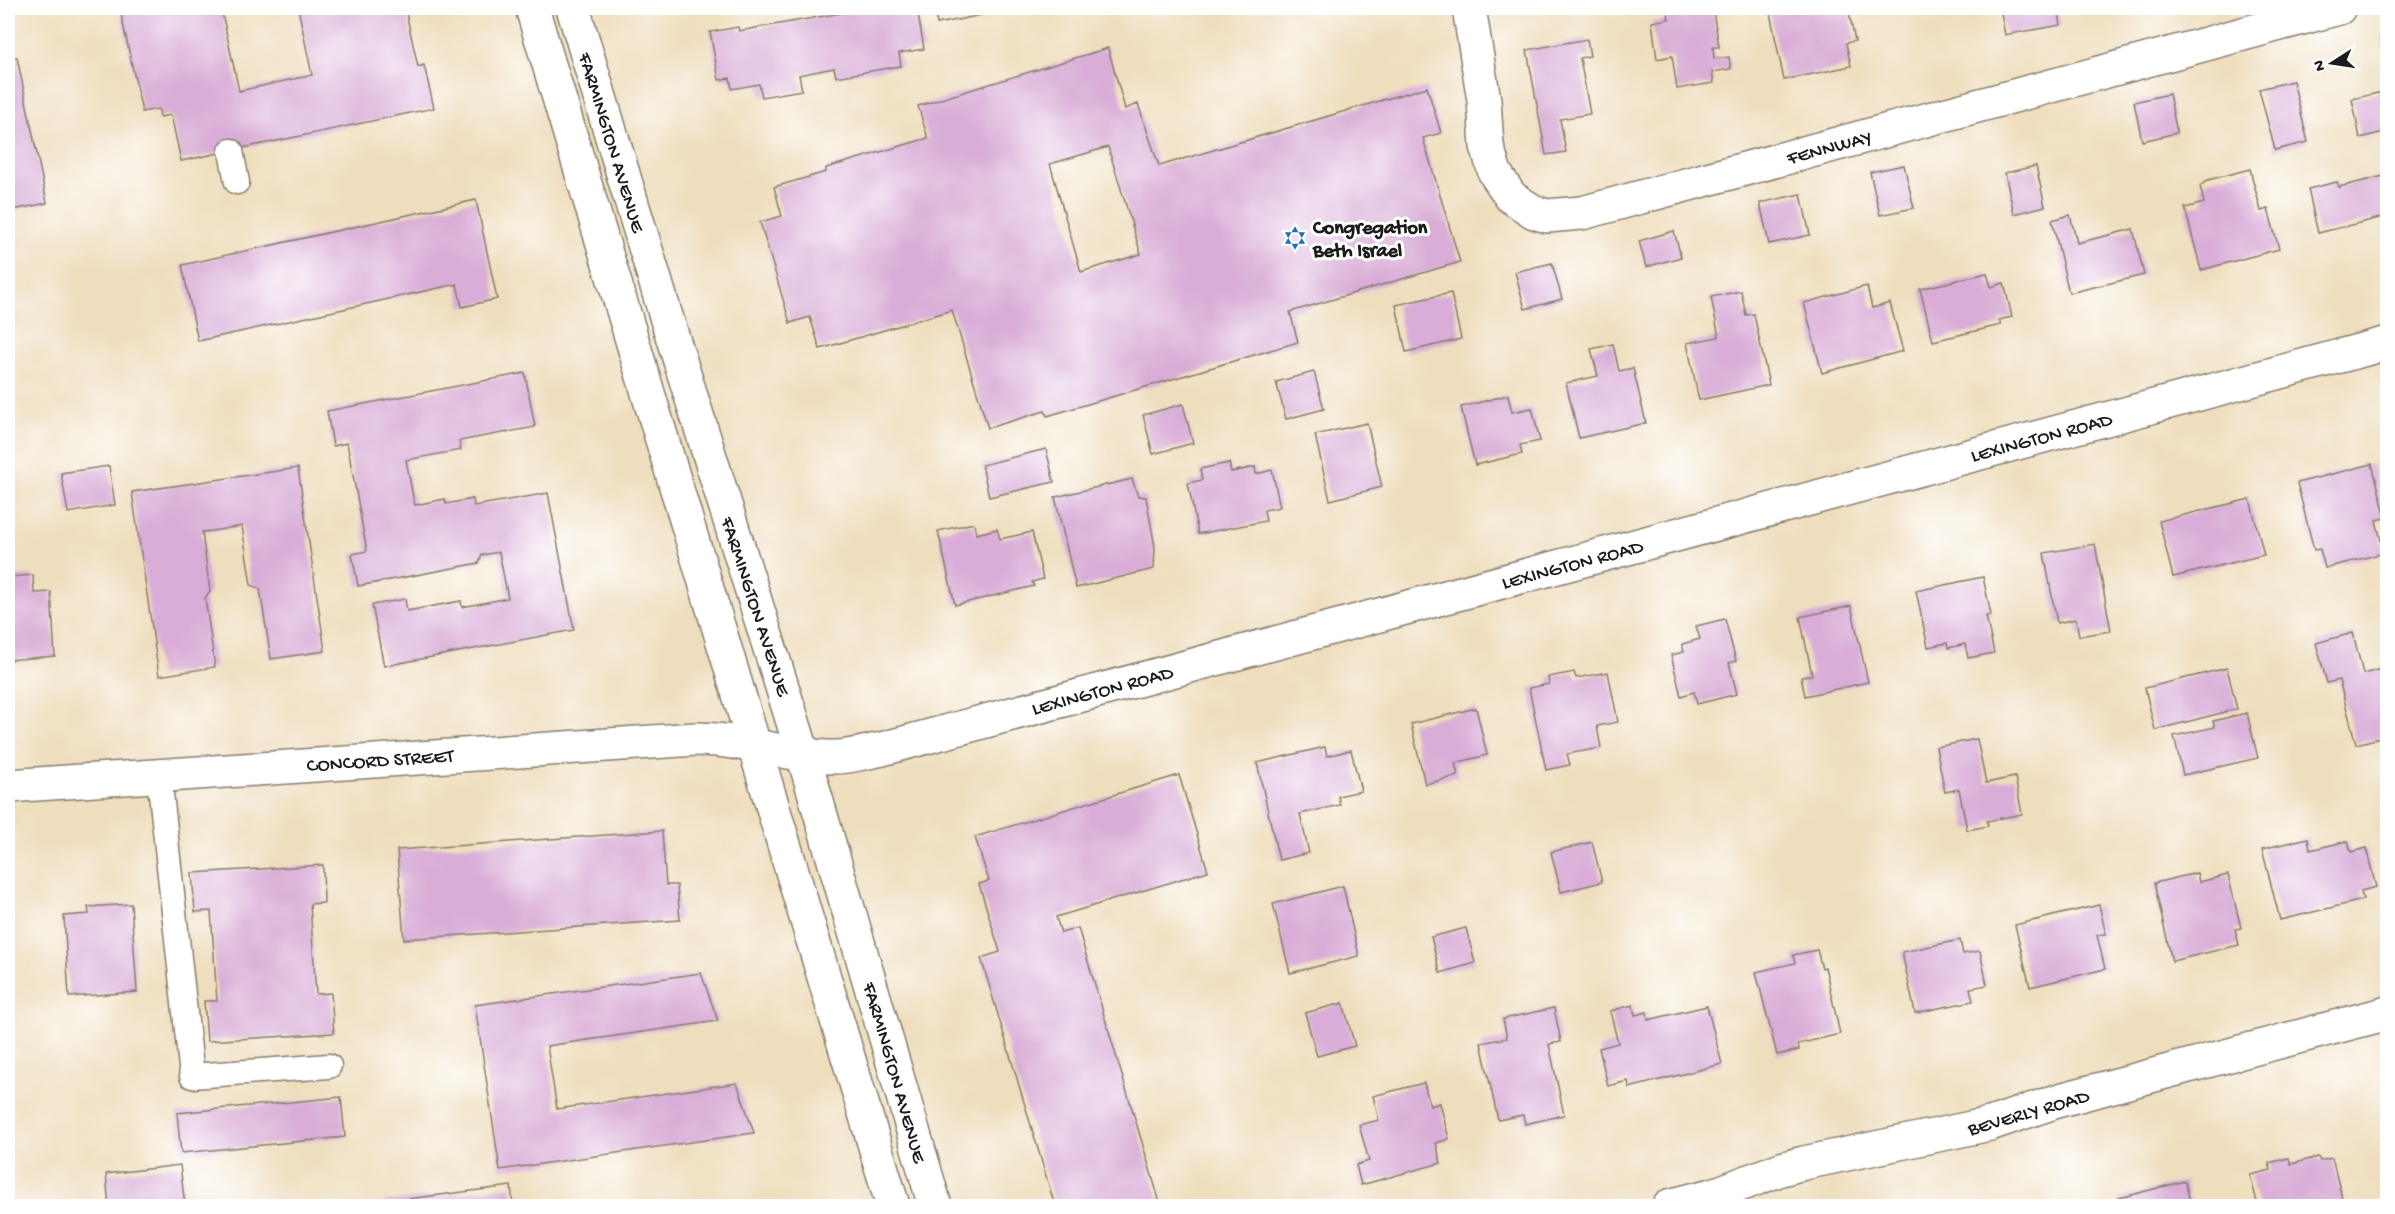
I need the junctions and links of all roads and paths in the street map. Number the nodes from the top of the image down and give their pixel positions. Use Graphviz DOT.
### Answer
graph roads {
  1 [pos="532,8"];
  2 [pos="573,8"];
  3 [pos="1469,8"];
  4 [pos="2339,8"];
  5 [pos="231,151"];
  6 [pos="237,182"];
  7 [pos="2388,343"];
  8 [pos="753,744"];
  9 [pos="803,754"];
  10 [pos="159,775"];
  11 [pos="8,786"];
  12 [pos="2388,1013"];
  13 [pos="329,1066"];
  14 [pos="893,1206"];
  15 [pos="935,1206"];
  16 [pos="1669,1206"];
  1 -- 8 [label="street, FARMINGTON AVENUE"];
  2 -- 9 [label="street, FARMINGTON AVENUE"];
  3 -- 4 [label="street, FENNWAY"];
  5 -- 6 [label="lane"];
  7 -- 9 [label="street, LEXINGTON ROAD"];
  8 -- 9 [label="street, LEXINGTON ROAD"];
  8 -- 10 [label="street, CONCORD STREET"];
  8 -- 14 [label="street, FARMINGTON AVENUE"];
  9 -- 15 [label="street, FARMINGTON AVENUE"];
  10 -- 11 [label="street, CONCORD STREET"];
  10 -- 13 [label="lane"];
  12 -- 16 [label="street, BEVERLY ROAD"];
}
